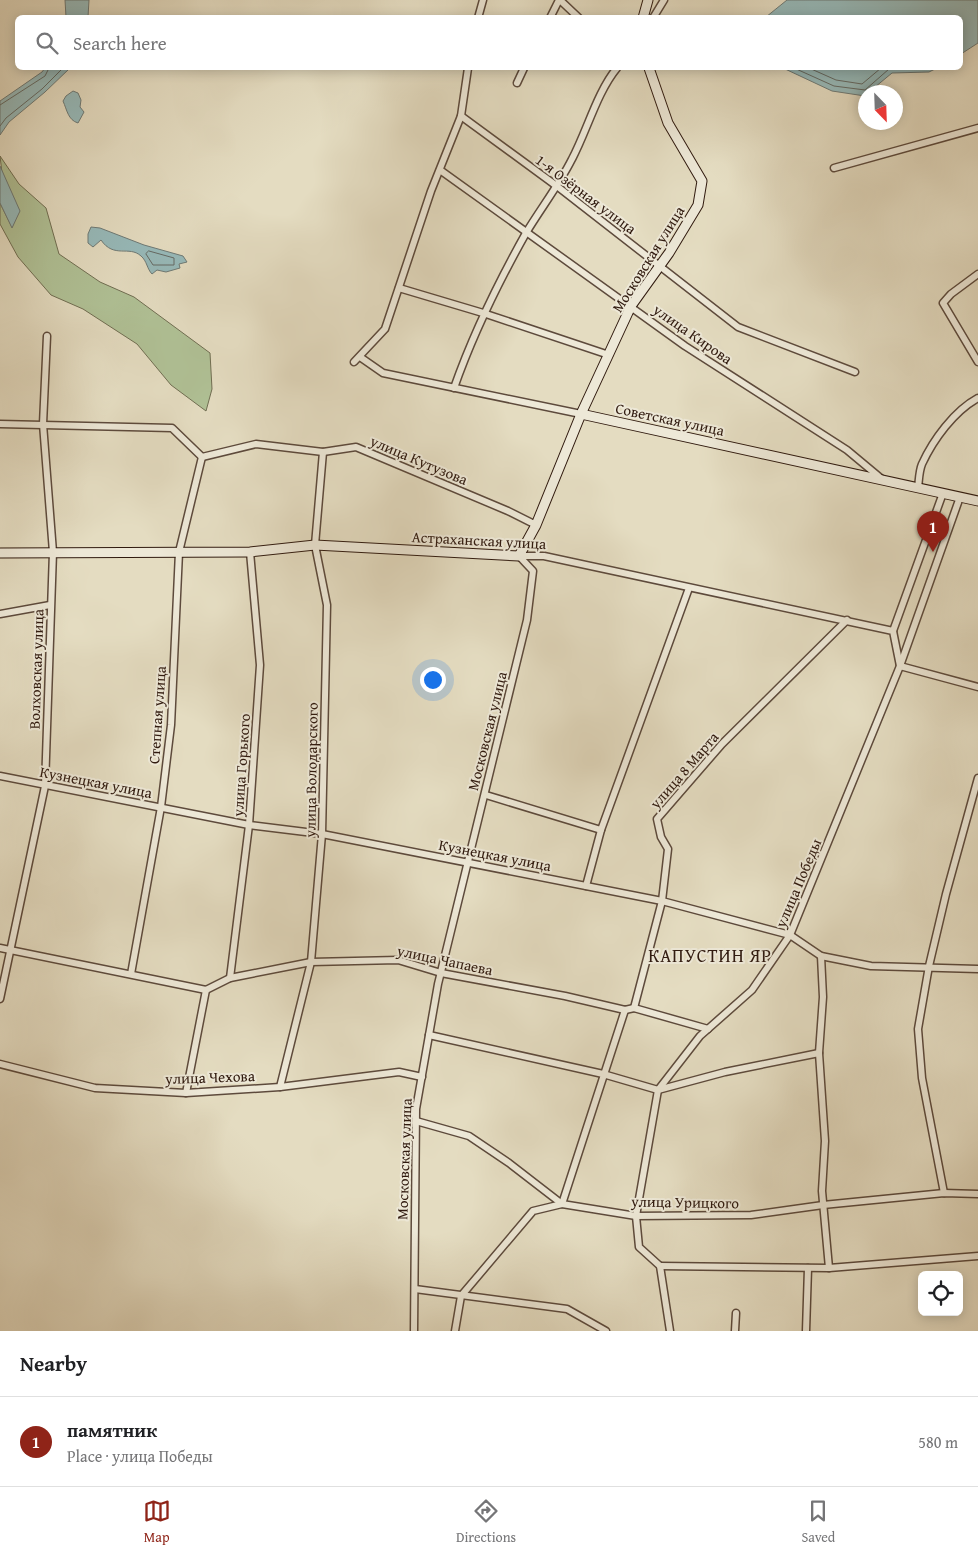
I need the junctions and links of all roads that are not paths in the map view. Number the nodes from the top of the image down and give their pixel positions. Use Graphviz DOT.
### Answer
graph roads {
  1 [pos="483,0"];
  2 [pos="560,0"];
  3 [pos="648,0"];
  4 [pos="664,0"];
  5 [pos="479,15"];
  6 [pos="552,15"];
  7 [pos="576,15"];
  8 [pos="645,15"];
  9 [pos="655,15"];
  10 [pos="468,70"];
  11 [pos="523,70"];
  12 [pos="616,70"];
  13 [pos="650,70"];
  14 [pos="517,83"];
  15 [pos="461,116"];
  16 [pos="978,130"];
  17 [pos="834,168"];
  18 [pos="440,170"];
  19 [pos="558,187"];
  20 [pos="527,232"];
  21 [pos="660,266"];
  22 [pos="978,274"];
  23 [pos="400,288"];
  24 [pos="631,306"];
  25 [pos="483,313"];
  26 [pos="47,336"];
  27 [pos="610,355"];
  28 [pos="360,357"];
  29 [pos="354,362"];
  30 [pos="978,362"];
  31 [pos="855,372"];
  32 [pos="454,388"];
  33 [pos="978,398"];
  34 [pos="581,414"];
  35 [pos="0,424"];
  36 [pos="43,424"];
  37 [pos="323,452"];
  38 [pos="202,457"];
  39 [pos="884,480"];
  40 [pos="918,488"];
  41 [pos="944,493"];
  42 [pos="960,497"];
  43 [pos="978,501"];
  44 [pos="536,525"];
  45 [pos="315,545"];
  46 [pos="53,552"];
  47 [pos="179,552"];
  48 [pos="250,552"];
  49 [pos="0,553"];
  50 [pos="519,556"];
  51 [pos="690,588"];
  52 [pos="50,605"];
  53 [pos="0,614"];
  54 [pos="847,620"];
  55 [pos="893,631"];
  56 [pos="900,666"];
  57 [pos="978,687"];
  58 [pos="0,776"];
  59 [pos="978,778"];
  60 [pos="45,786"];
  61 [pos="486,795"];
  62 [pos="161,807"];
  63 [pos="249,825"];
  64 [pos="601,830"];
  65 [pos="322,834"];
  66 [pos="469,863"];
  67 [pos="586,886"];
  68 [pos="662,901"];
  69 [pos="790,935"];
  70 [pos="0,948"];
  71 [pos="10,950"];
  72 [pos="821,956"];
  73 [pos="311,962"];
  74 [pos="929,966"];
  75 [pos="978,969"];
  76 [pos="441,973"];
  77 [pos="132,974"];
  78 [pos="230,978"];
  79 [pos="206,990"];
  80 [pos="0,999"];
  81 [pos="634,1008"];
  82 [pos="625,1010"];
  83 [pos="708,1029"];
  84 [pos="429,1035"];
  85 [pos="819,1053"];
  86 [pos="0,1064"];
  87 [pos="603,1074"];
  88 [pos="422,1077"];
  89 [pos="280,1087"];
  90 [pos="658,1090"];
  91 [pos="186,1093"];
  92 [pos="416,1121"];
  93 [pos="944,1193"];
  94 [pos="978,1194"];
  95 [pos="562,1204"];
  96 [pos="823,1204"];
  97 [pos="636,1216"];
  98 [pos="978,1256"];
  99 [pos="660,1266"];
  100 [pos="808,1268"];
  101 [pos="829,1268"];
  102 [pos="415,1289"];
  103 [pos="461,1296"];
  104 [pos="736,1313"];
  105 [pos="414,1331"];
  106 [pos="455,1331"];
  107 [pos="606,1331"];
  108 [pos="670,1331"];
  109 [pos="735,1331"];
  110 [pos="806,1331"];
  1 -- 5 [label="street"];
  2 -- 6 [label="street"];
  2 -- 7 [label="street"];
  3 -- 8 [label="street"];
  4 -- 9 [label="street"];
  10 -- 15 [label="street"];
  11 -- 14 [label="street"];
  12 -- 19 [label="street"];
  13 -- 21 [label="street, Московская улица"];
  15 -- 18 [label="street"];
  15 -- 19 [label="street, 1-я Озёрная улица"];
  16 -- 17 [label="street"];
  18 -- 20 [label="street, улица Кирова"];
  18 -- 23 [label="street"];
  19 -- 20 [label="street"];
  19 -- 21 [label="street, 1-я Озёрная улица"];
  20 -- 24 [label="street, улица Кирова"];
  20 -- 25 [label="street"];
  21 -- 24 [label="street, Московская улица"];
  21 -- 31 [label="street, 1-я Озёрная улица"];
  22 -- 30 [label="street"];
  23 -- 25 [label="street"];
  23 -- 28 [label="street"];
  24 -- 27 [label="street, Московская улица"];
  24 -- 39 [label="street, улица Кирова"];
  25 -- 27 [label="street"];
  25 -- 32 [label="street"];
  26 -- 36 [label="street, Волховская улица"];
  27 -- 34 [label="street, Московская улица"];
  28 -- 29 [label="street"];
  28 -- 32 [label="street, Советская улица"];
  32 -- 34 [label="street, Советская улица"];
  33 -- 40 [label="street"];
  34 -- 39 [label="street, Советская улица"];
  34 -- 44 [label="street, Московская улица"];
  35 -- 36 [label="street"];
  36 -- 38 [label="street"];
  36 -- 46 [label="street, Волховская улица"];
  37 -- 38 [label="street, улица Кутузова"];
  37 -- 44 [label="street, улица Кутузова"];
  37 -- 45 [label="street, улица Володарского"];
  38 -- 47 [label="street, Степная улица"];
  39 -- 40 [label="street, Советская улица"];
  40 -- 41 [label="street, Советская улица"];
  41 -- 42 [label="street, Советская улица"];
  41 -- 55 [label="street"];
  42 -- 43 [label="street, Советская улица"];
  42 -- 56 [label="street, улица Победы"];
  44 -- 50 [label="street, Московская улица"];
  45 -- 48 [label="street, Астраханская улица"];
  45 -- 50 [label="street, Астраханская улица"];
  45 -- 65 [label="street, улица Володарского"];
  46 -- 47 [label="street, Астраханская улица"];
  46 -- 49 [label="street, Астраханская улица"];
  46 -- 52 [label="street, Волховская улица"];
  47 -- 48 [label="street, Астраханская улица"];
  47 -- 62 [label="street, Степная улица"];
  48 -- 63 [label="street, улица Горького"];
  50 -- 51 [label="street, Астраханская улица"];
  50 -- 61 [label="street, Московская улица"];
  51 -- 54 [label="street, Астраханская улица"];
  51 -- 64 [label="street"];
  52 -- 53 [label="street"];
  52 -- 60 [label="street, Волховская улица"];
  54 -- 55 [label="street, Астраханская улица"];
  54 -- 68 [label="street, улица 8 Марта"];
  55 -- 56 [label="street"];
  56 -- 57 [label="street"];
  56 -- 69 [label="street, улица Победы"];
  58 -- 60 [label="street, Кузнецкая улица"];
  59 -- 74 [label="street"];
  60 -- 62 [label="street, Кузнецкая улица"];
  60 -- 71 [label="street, Волховская улица"];
  61 -- 64 [label="street"];
  61 -- 66 [label="street, Московская улица"];
  62 -- 63 [label="street, Кузнецкая улица"];
  62 -- 77 [label="street, Степная улица"];
  63 -- 65 [label="street, Кузнецкая улица"];
  63 -- 78 [label="street, улица Горького"];
  64 -- 67 [label="street"];
  65 -- 66 [label="street, Кузнецкая улица"];
  65 -- 73 [label="street, улица Володарского"];
  66 -- 67 [label="street, Кузнецкая улица"];
  66 -- 76 [label="street, Московская улица"];
  67 -- 68 [label="street, Кузнецкая улица"];
  68 -- 69 [label="street, Кузнецкая улица"];
  68 -- 81 [label="street, улица 8 Марта"];
  69 -- 72 [label="street, Кузнецкая улица"];
  69 -- 83 [label="street, улица Победы"];
  70 -- 71 [label="street"];
  71 -- 77 [label="street"];
  71 -- 80 [label="street, Волховская улица"];
  72 -- 74 [label="street, Кузнецкая улица"];
  72 -- 85 [label="street"];
  73 -- 76 [label="street, улица Чапаева"];
  73 -- 78 [label="street, улица Чапаева"];
  73 -- 89 [label="street, улица Володарского"];
  74 -- 75 [label="street, Кузнецкая улица"];
  74 -- 93 [label="street"];
  76 -- 82 [label="street, улица Чапаева"];
  76 -- 84 [label="street, Московская улица"];
  77 -- 79 [label="street"];
  78 -- 79 [label="street, улица Чапаева"];
  79 -- 91 [label="street"];
  81 -- 82 [label="street, улица Чапаева"];
  81 -- 83 [label="street, улица Чапаева"];
  82 -- 87 [label="street"];
  83 -- 90 [label="street, улица Победы"];
  84 -- 87 [label="street"];
  84 -- 88 [label="street, Московская улица"];
  85 -- 90 [label="street"];
  85 -- 96 [label="street"];
  86 -- 91 [label="street, улица Чехова"];
  87 -- 90 [label="street"];
  87 -- 95 [label="street"];
  88 -- 89 [label="street, улица Чехова"];
  88 -- 92 [label="street, Московская улица"];
  89 -- 91 [label="street, улица Чехова"];
  90 -- 97 [label="street, улица Победы"];
  92 -- 95 [label="street, улица Урицкого"];
  92 -- 102 [label="street, Московская улица"];
  93 -- 94 [label="street, улица Урицкого"];
  93 -- 96 [label="street, улица Урицкого"];
  95 -- 97 [label="street, улица Урицкого"];
  95 -- 103 [label="street"];
  96 -- 97 [label="street, улица Урицкого"];
  96 -- 101 [label="street"];
  97 -- 99 [label="street, улица Победы"];
  98 -- 101 [label="street"];
  99 -- 100 [label="street"];
  99 -- 108 [label="street"];
  100 -- 101 [label="street"];
  100 -- 110 [label="street"];
  102 -- 103 [label="street"];
  102 -- 105 [label="street, Московская улица"];
  103 -- 106 [label="street"];
  103 -- 107 [label="street"];
  104 -- 109 [label="street"];
}
